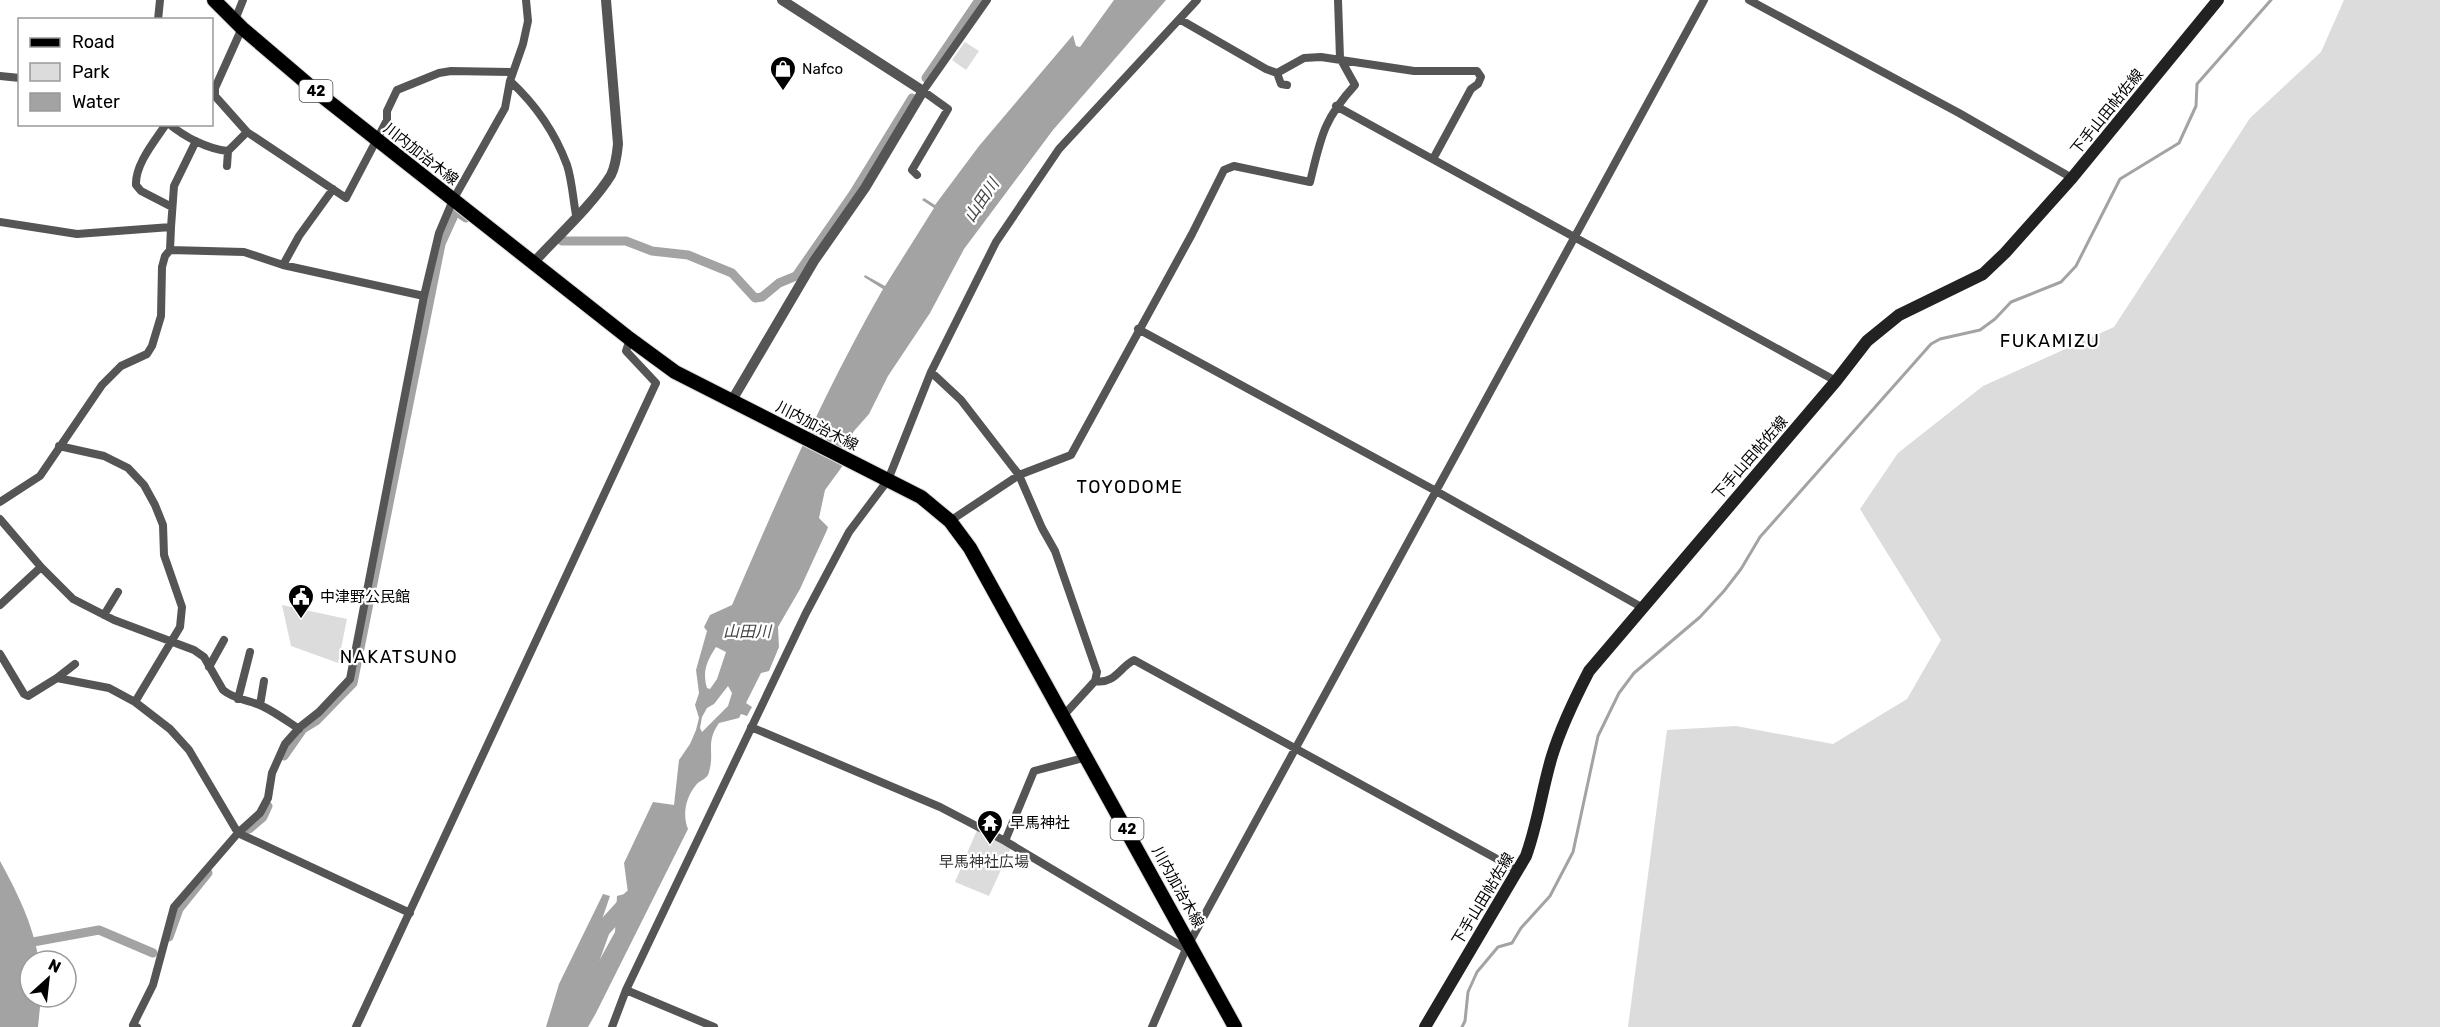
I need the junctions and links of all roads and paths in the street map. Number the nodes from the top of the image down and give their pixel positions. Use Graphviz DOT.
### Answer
graph roads {
  1 [pos="160,0"];
  2 [pos="214,0"];
  3 [pos="243,0"];
  4 [pos="526,0"];
  5 [pos="606,0"];
  6 [pos="782,0"];
  7 [pos="987,0"];
  8 [pos="1197,0"];
  9 [pos="1338,0"];
  10 [pos="1704,0"];
  11 [pos="1749,0"];
  12 [pos="2218,0"];
  13 [pos="159,18"];
  14 [pos="1181,20"];
  15 [pos="238,24"];
  16 [pos="1340,58"];
  17 [pos="513,72"];
  18 [pos="1277,73"];
  19 [pos="0,76"];
  20 [pos="18,78"];
  21 [pos="510,81"];
  22 [pos="1287,86"];
  23 [pos="923,92"];
  24 [pos="223,105"];
  25 [pos="1336,106"];
  26 [pos="213,108"];
  27 [pos="166,126"];
  28 [pos="170,126"];
  29 [pos="247,132"];
  30 [pos="376,140"];
  31 [pos="196,141"];
  32 [pos="228,151"];
  33 [pos="1433,159"];
  34 [pos="227,166"];
  35 [pos="918,175"];
  36 [pos="2072,178"];
  37 [pos="333,189"];
  38 [pos="453,200"];
  39 [pos="172,207"];
  40 [pos="576,215"];
  41 [pos="0,222"];
  42 [pos="171,227"];
  43 [pos="1574,238"];
  44 [pos="170,250"];
  45 [pos="534,262"];
  46 [pos="283,265"];
  47 [pos="424,296"];
  48 [pos="1138,329"];
  49 [pos="630,339"];
  50 [pos="931,372"];
  51 [pos="1836,381"];
  52 [pos="731,402"];
  53 [pos="59,446"];
  54 [pos="1019,475"];
  55 [pos="886,479"];
  56 [pos="1436,491"];
  57 [pos="0,502"];
  58 [pos="0,519"];
  59 [pos="950,521"];
  60 [pos="41,567"];
  61 [pos="118,592"];
  62 [pos="0,605"];
  63 [pos="1643,608"];
  64 [pos="104,615"];
  65 [pos="224,640"];
  66 [pos="171,642"];
  67 [pos="250,652"];
  68 [pos="0,654"];
  69 [pos="75,664"];
  70 [pos="209,668"];
  71 [pos="57,678"];
  72 [pos="264,681"];
  73 [pos="1095,681"];
  74 [pos="238,699"];
  75 [pos="135,702"];
  76 [pos="260,705"];
  77 [pos="1063,716"];
  78 [pos="751,727"];
  79 [pos="298,729"];
  80 [pos="1296,750"];
  81 [pos="1087,757"];
  82 [pos="238,833"];
  83 [pos="1005,841"];
  84 [pos="1519,871"];
  85 [pos="410,913"];
  86 [pos="1188,946"];
  87 [pos="626,990"];
  88 [pos="137,1027"];
  89 [pos="356,1027"];
  90 [pos="612,1027"];
  91 [pos="714,1027"];
  92 [pos="1152,1027"];
  93 [pos="1236,1027"];
  94 [pos="1425,1027"];
  1 -- 13 [label="street"];
  2 -- 15 [label="main road, 川内加治木線 / 42"];
  3 -- 15 [label="street"];
  4 -- 17 [label="street"];
  5 -- 40 [label="street"];
  6 -- 23 [label="street"];
  7 -- 23 [label="street"];
  8 -- 14 [label="street"];
  9 -- 16 [label="street"];
  10 -- 43 [label="street"];
  11 -- 36 [label="street"];
  12 -- 36 [label="main road, 下手山田帖佐線"];
  14 -- 18 [label="street"];
  14 -- 50 [label="street"];
  15 -- 24 [label="street"];
  15 -- 30 [label="main road, 川内加治木線 / 42"];
  16 -- 18 [label="street"];
  16 -- 25 [label="street"];
  16 -- 33 [label="street"];
  17 -- 21 [label="street"];
  17 -- 30 [label="street"];
  18 -- 22 [label="street"];
  19 -- 20 [label="street"];
  21 -- 38 [label="street"];
  21 -- 40 [label="street"];
  23 -- 35 [label="street"];
  23 -- 52 [label="street"];
  24 -- 26 [label="street"];
  24 -- 29 [label="street"];
  25 -- 33 [label="street"];
  25 -- 48 [label="street"];
  27 -- 39 [label="street"];
  28 -- 31 [label="street"];
  29 -- 32 [label="street"];
  29 -- 37 [label="street"];
  30 -- 37 [label="street"];
  30 -- 38 [label="main road, 川内加治木線 / 42"];
  31 -- 32 [label="street"];
  31 -- 39 [label="street"];
  32 -- 34 [label="street"];
  33 -- 43 [label="street"];
  36 -- 51 [label="main road, 下手山田帖佐線"];
  37 -- 46 [label="street"];
  38 -- 45 [label="main road, 川内加治木線 / 42"];
  38 -- 47 [label="street"];
  39 -- 42 [label="street"];
  40 -- 45 [label="street"];
  41 -- 42 [label="street"];
  42 -- 44 [label="street"];
  43 -- 51 [label="street"];
  43 -- 56 [label="street"];
  44 -- 46 [label="street"];
  44 -- 53 [label="street"];
  45 -- 49 [label="main road, 川内加治木線 / 42"];
  46 -- 47 [label="street"];
  47 -- 79 [label="street"];
  48 -- 54 [label="street"];
  48 -- 56 [label="street"];
  49 -- 52 [label="main road, 川内加治木線 / 42"];
  49 -- 85 [label="street"];
  50 -- 54 [label="street"];
  50 -- 55 [label="street"];
  51 -- 63 [label="main road, 下手山田帖佐線"];
  52 -- 55 [label="main road, 川内加治木線 / 42"];
  53 -- 57 [label="street"];
  53 -- 66 [label="street"];
  54 -- 59 [label="street"];
  54 -- 73 [label="street"];
  55 -- 59 [label="main road, 川内加治木線 / 42"];
  55 -- 78 [label="street"];
  56 -- 63 [label="street"];
  56 -- 80 [label="street"];
  58 -- 60 [label="street"];
  59 -- 77 [label="main road, 川内加治木線 / 42"];
  60 -- 62 [label="street"];
  60 -- 64 [label="street"];
  61 -- 64 [label="street"];
  63 -- 84 [label="main road, 下手山田帖佐線"];
  64 -- 66 [label="street"];
  65 -- 70 [label="street"];
  66 -- 70 [label="street"];
  66 -- 75 [label="street"];
  67 -- 74 [label="street"];
  68 -- 71 [label="street"];
  69 -- 71 [label="street"];
  70 -- 74 [label="street"];
  71 -- 75 [label="street"];
  72 -- 76 [label="street"];
  73 -- 77 [label="street"];
  73 -- 80 [label="street"];
  74 -- 76 [label="street"];
  75 -- 82 [label="street"];
  76 -- 79 [label="street"];
  77 -- 81 [label="main road, 川内加治木線 / 42"];
  78 -- 83 [label="street"];
  78 -- 87 [label="street"];
  79 -- 82 [label="street"];
  80 -- 84 [label="street"];
  80 -- 86 [label="street"];
  81 -- 83 [label="street"];
  81 -- 86 [label="main road, 川内加治木線 / 42"];
  82 -- 85 [label="street"];
  82 -- 88 [label="street"];
  83 -- 86 [label="street"];
  84 -- 94 [label="main road, 下手山田帖佐線"];
  85 -- 89 [label="street"];
  86 -- 92 [label="street"];
  86 -- 93 [label="main road, 川内加治木線 / 42"];
  87 -- 90 [label="street"];
  87 -- 91 [label="street"];
}
